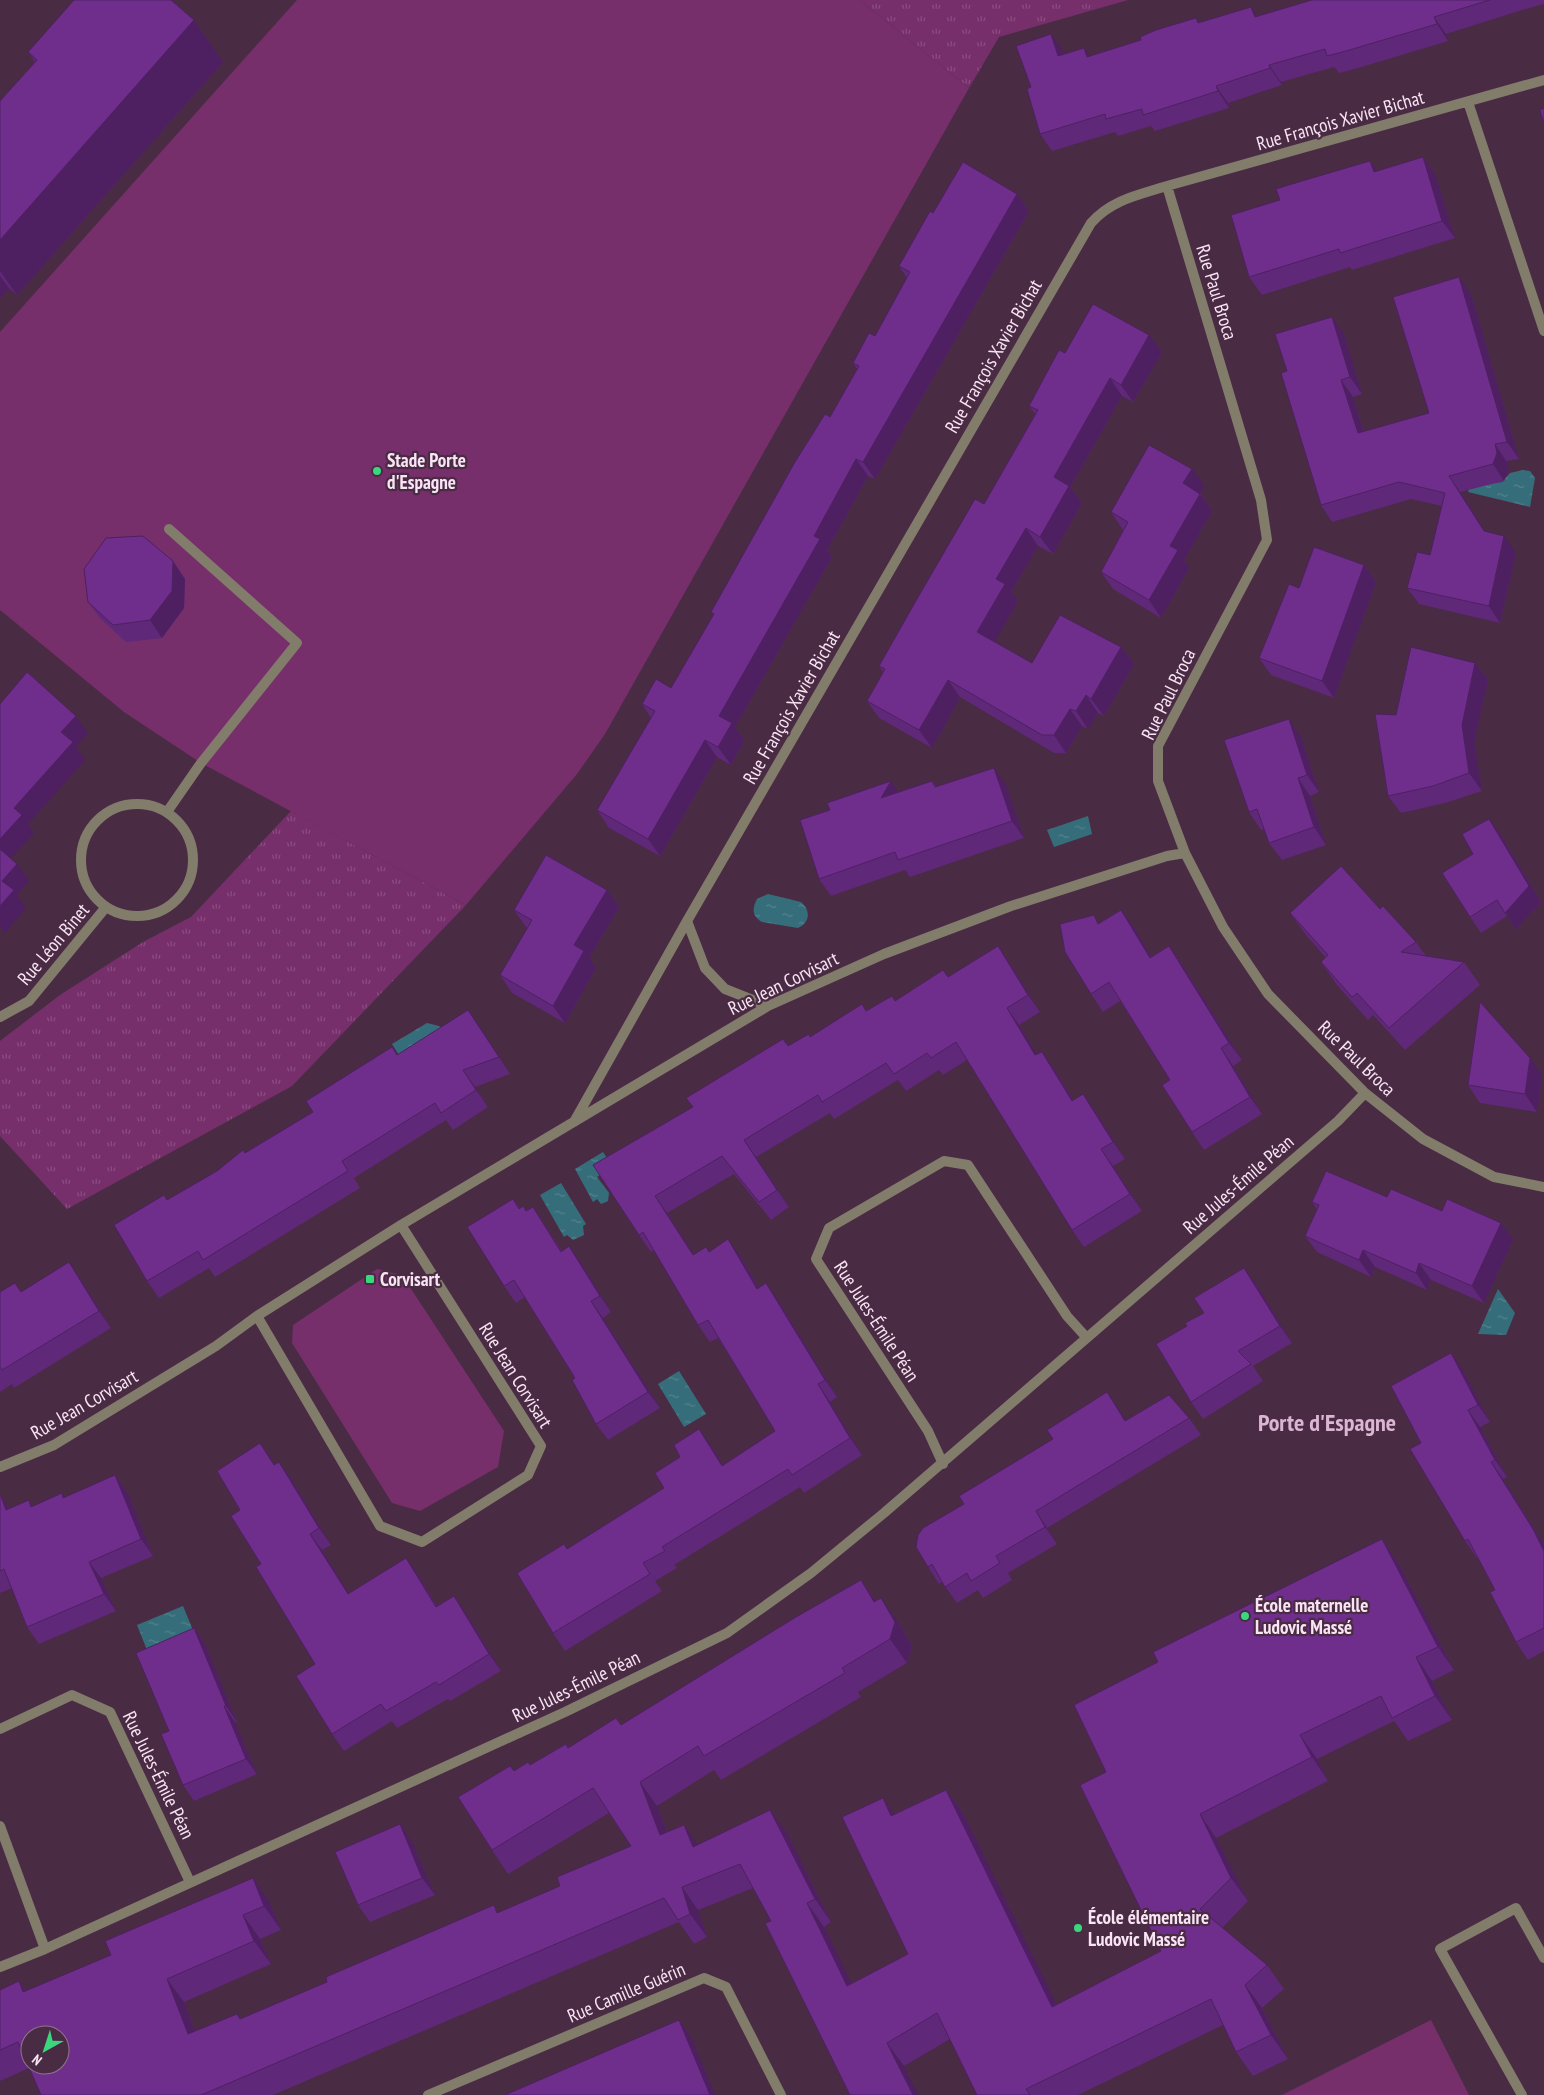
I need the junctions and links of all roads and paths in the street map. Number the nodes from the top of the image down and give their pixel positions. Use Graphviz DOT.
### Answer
graph roads {
  1 [pos="1544,80"];
  2 [pos="1468,102"];
  3 [pos="1167,186"];
  4 [pos="1544,331"];
  5 [pos="170,529"];
  6 [pos="167,812"];
  7 [pos="1185,853"];
  8 [pos="106,907"];
  9 [pos="687,921"];
  10 [pos="768,1006"];
  11 [pos="0,1017"];
  12 [pos="1365,1093"];
  13 [pos="574,1122"];
  14 [pos="1544,1187"];
  15 [pos="401,1226"];
  16 [pos="257,1316"];
  17 [pos="1086,1337"];
  18 [pos="942,1464"];
  19 [pos="0,1467"];
  20 [pos="0,1729"];
  21 [pos="0,1826"];
  22 [pos="190,1882"];
  23 [pos="45,1949"];
  24 [pos="1544,1958"];
  25 [pos="0,1967"];
  26 [pos="428,2095"];
  27 [pos="781,2095"];
  28 [pos="1522,2095"];
  1 -- 2 [label="street, Rue François Xavier Bichat"];
  2 -- 3 [label="street, Rue François Xavier Bichat"];
  2 -- 4 [label="street"];
  3 -- 7 [label="street, Rue Paul Broca"];
  3 -- 9 [label="street, Rue François Xavier Bichat"];
  5 -- 6 [label="street"];
  6 -- 8 [label="street, Rue Léon Binet"];
  6 -- 8 [label="street, Rue Léon Binet"];
  7 -- 10 [label="street, Rue Jean Corvisart"];
  7 -- 12 [label="street, Rue Paul Broca"];
  8 -- 11 [label="street, Rue Léon Binet"];
  9 -- 10 [label="street"];
  9 -- 13 [label="street, Rue François Xavier Bichat"];
  10 -- 13 [label="street, Rue Jean Corvisart"];
  12 -- 14 [label="street, Rue Paul Broca"];
  12 -- 17 [label="street, Rue Jules-Émile Péan"];
  13 -- 15 [label="street, Rue Jean Corvisart"];
  15 -- 16 [label="street, Rue Jean Corvisart"];
  15 -- 16 [label="street, Rue Jean Corvisart"];
  16 -- 19 [label="street, Rue Jean Corvisart"];
  17 -- 18 [label="street, Rue Jules-Émile Péan"];
  17 -- 18 [label="street, Rue Jules-Émile Péan"];
  18 -- 22 [label="street, Rue Jules-Émile Péan"];
  20 -- 22 [label="street, Rue Jules-Émile Péan"];
  21 -- 23 [label="street"];
  22 -- 23 [label="street, Rue Jules-Émile Péan"];
  23 -- 25 [label="street, Rue Jules-Émile Péan"];
  24 -- 28 [label="street"];
  26 -- 27 [label="street, Rue Camille Guérin"];
}
